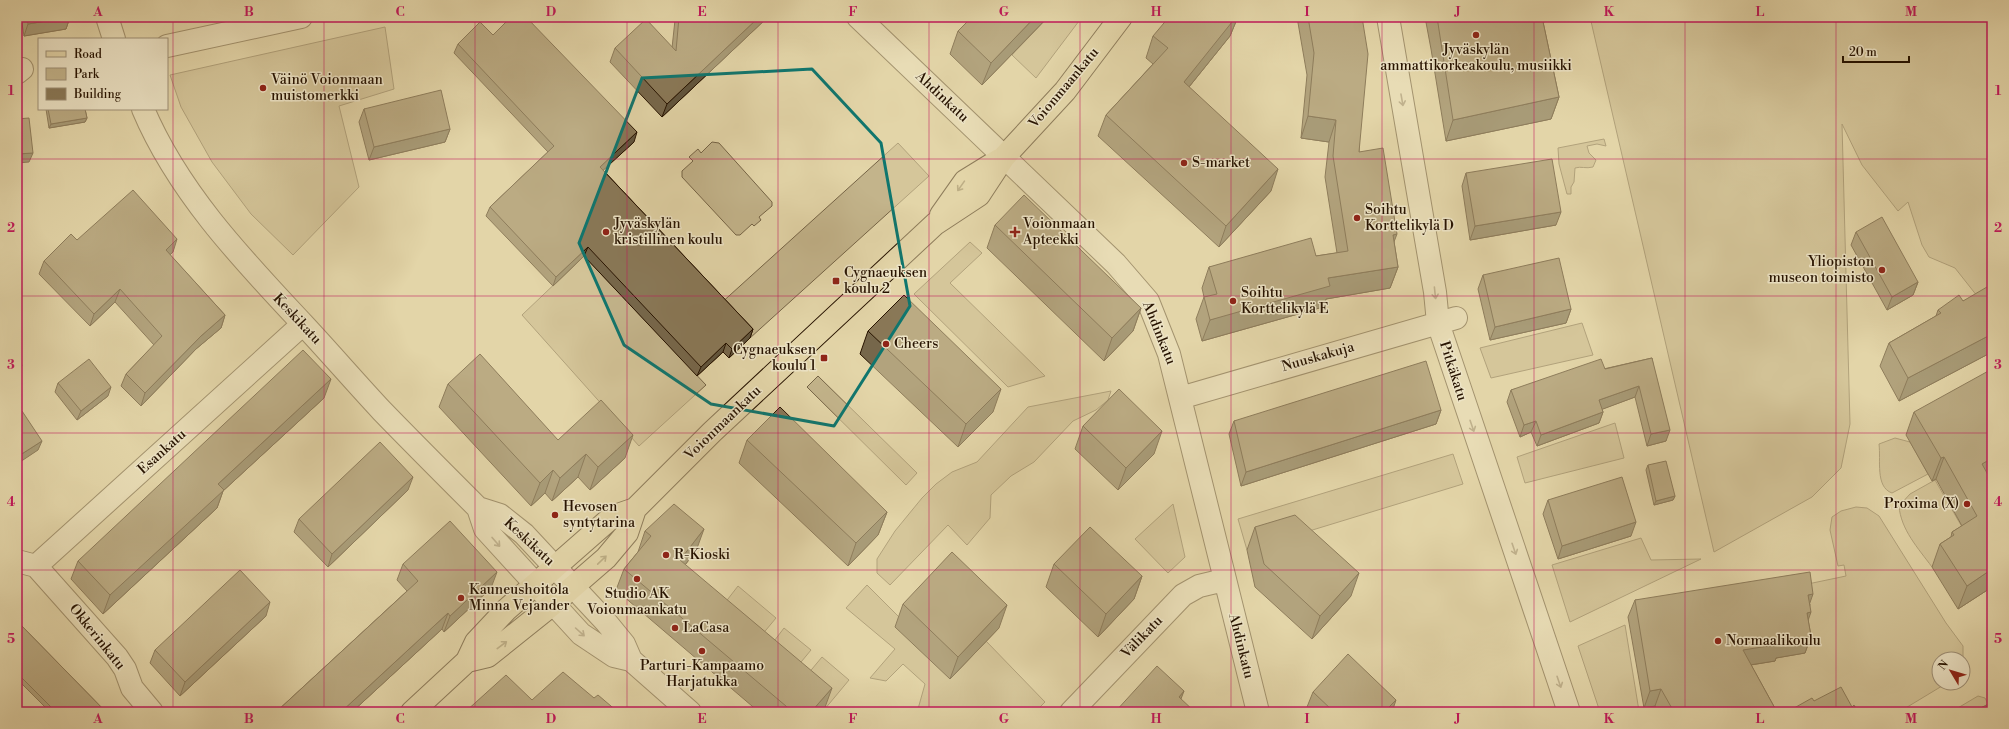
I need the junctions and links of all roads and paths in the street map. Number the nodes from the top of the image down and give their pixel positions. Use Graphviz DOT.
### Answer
graph roads {
  1 [pos="107,17"];
  2 [pos="301,17"];
  3 [pos="858,17"];
  4 [pos="1121,17"];
  5 [pos="1388,17"];
  6 [pos="114,38"];
  7 [pos="168,46"];
  8 [pos="143,110"];
  9 [pos="1004,157"];
  10 [pos="1447,320"];
  11 [pos="303,324"];
  12 [pos="1180,398"];
  13 [pos="478,508"];
  14 [pos="635,509"];
  15 [pos="26,563"];
  16 [pos="556,566"];
  17 [pos="1224,580"];
  18 [pos="535,585"];
  19 [pos="574,586"];
  20 [pos="553,604"];
  21 [pos="631,660"];
  22 [pos="467,661"];
  23 [pos="152,712"];
  24 [pos="412,712"];
  25 [pos="690,712"];
  26 [pos="1071,712"];
  27 [pos="1258,712"];
  28 [pos="1569,712"];
  1 -- 6 [label="street"];
  2 -- 7 [label="street"];
  3 -- 9 [label="street, Ahdinkatu"];
  4 -- 9 [label="main road, Voionmaankatu"];
  5 -- 10 [label="street, Pitkäkatu, one-way"];
  8 -- 11 [label="street, Keskikatu"];
  9 -- 12 [label="street, Ahdinkatu"];
  9 -- 14 [label="main road, Voionmaankatu"];
  10 -- 12 [label="street, Nuuskakuja"];
  10 -- 28 [label="street, Pitkäkatu, one-way"];
  11 -- 13 [label="street, Keskikatu"];
  11 -- 15 [label="street, Esankatu"];
  12 -- 17 [label="street, Ahdinkatu"];
  13 -- 16 [label="street, Keskikatu"];
  13 -- 18 [label="street, Keskikatu, one-way"];
  14 -- 16 [label="main road, Voionmaankatu"];
  19 -- 14 [label="main road, Voionmaankatu, one-way"];
  15 -- 23 [label="street, Okkerinkatu"];
  16 -- 18 [label="main road, Voionmaankatu"];
  16 -- 19 [label="street, Keskikatu"];
  17 -- 26 [label="street, Välikatu"];
  17 -- 27 [label="street, Ahdinkatu"];
  18 -- 20 [label="street, Keskikatu"];
  18 -- 22 [label="main road, Voionmaankatu"];
  19 -- 20 [label="main road, Voionmaankatu"];
  19 -- 21 [label="street, Keskikatu"];
  20 -- 21 [label="street, Keskikatu, one-way"];
  22 -- 20 [label="main road, Voionmaankatu, one-way"];
  21 -- 25 [label="street, Keskikatu"];
  22 -- 24 [label="main road, Voionmaankatu"];
}
